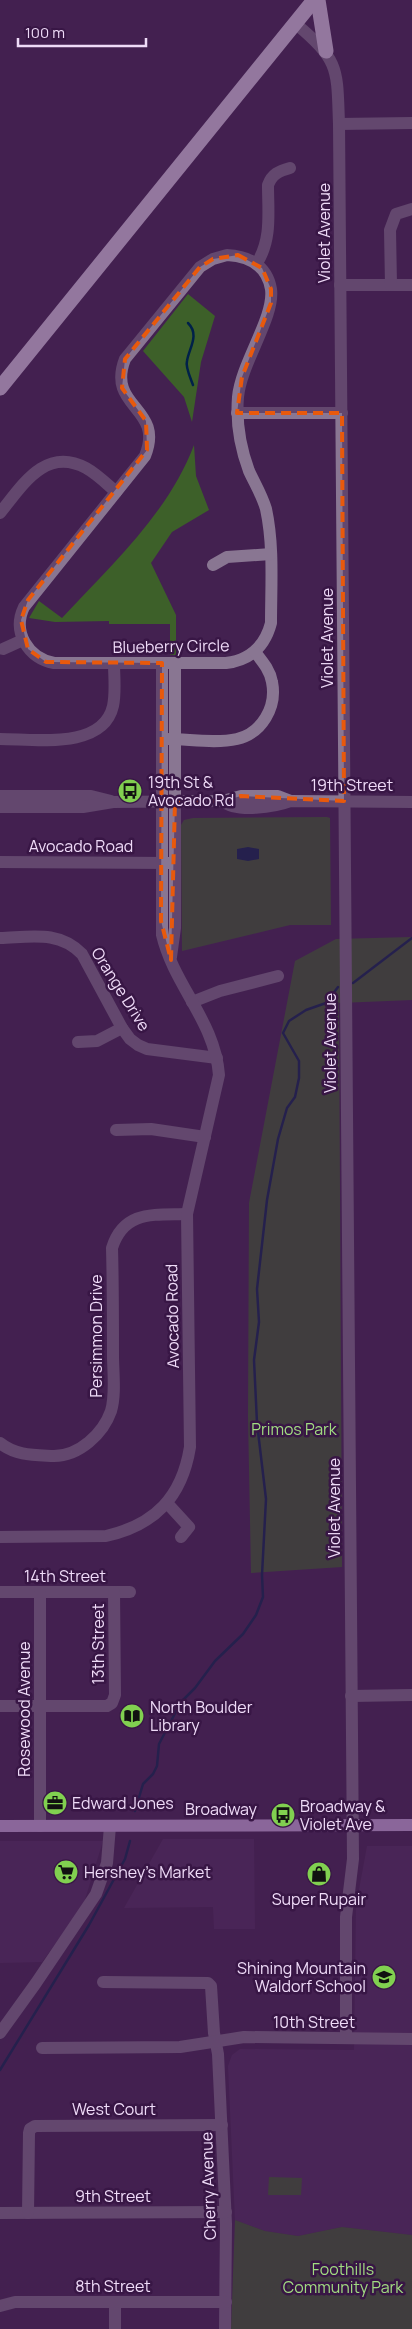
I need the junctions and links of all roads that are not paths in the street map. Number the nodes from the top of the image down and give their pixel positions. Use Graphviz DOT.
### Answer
graph roads {
  1 [pos="316,0"];
  2 [pos="296,24"];
  3 [pos="326,51"];
  4 [pos="412,123"];
  5 [pos="339,124"];
  6 [pos="290,168"];
  7 [pos="412,209"];
  8 [pos="257,264"];
  9 [pos="340,285"];
  10 [pos="391,285"];
  11 [pos="412,285"];
  12 [pos="0,388"];
  13 [pos="238,414"];
  14 [pos="342,414"];
  15 [pos="116,492"];
  16 [pos="0,513"];
  17 [pos="271,554"];
  18 [pos="213,565"];
  19 [pos="23,640"];
  20 [pos="3,649"];
  21 [pos="255,652"];
  22 [pos="114,663"];
  23 [pos="168,663"];
  24 [pos="0,739"];
  25 [pos="168,740"];
  26 [pos="0,796"];
  27 [pos="161,801"];
  28 [pos="175,801"];
  29 [pos="344,801"];
  30 [pos="113,802"];
  31 [pos="412,802"];
  32 [pos="0,807"];
  33 [pos="0,862"];
  34 [pos="161,863"];
  35 [pos="175,863"];
  36 [pos="0,938"];
  37 [pos="171,960"];
  38 [pos="278,976"];
  39 [pos="192,1002"];
  40 [pos="122,1028"];
  41 [pos="78,1042"];
  42 [pos="217,1058"];
  43 [pos="116,1130"];
  44 [pos="205,1137"];
  45 [pos="187,1214"];
  46 [pos="0,1443"];
  47 [pos="167,1503"];
  48 [pos="0,1537"];
  49 [pos="181,1537"];
  50 [pos="0,1592"];
  51 [pos="40,1592"];
  52 [pos="114,1592"];
  53 [pos="130,1592"];
  54 [pos="351,1696"];
  55 [pos="412,1696"];
  56 [pos="0,1706"];
  57 [pos="40,1706"];
  58 [pos="353,1825"];
  59 [pos="412,1825"];
  60 [pos="0,1826"];
  61 [pos="40,1826"];
  62 [pos="110,1826"];
  63 [pos="103,1982"];
  64 [pos="0,2033"];
  65 [pos="346,2038"];
  66 [pos="412,2039"];
  67 [pos="216,2043"];
  68 [pos="42,2048"];
  69 [pos="222,2125"];
  70 [pos="226,2212"];
  71 [pos="0,2213"];
  72 [pos="28,2213"];
  73 [pos="115,2302"];
  74 [pos="226,2302"];
  75 [pos="0,2306"];
  76 [pos="116,2329"];
  77 [pos="225,2329"];
  1 -- 2 [label="highway"];
  1 -- 3 [label="highway"];
  2 -- 3 [label="street"];
  2 -- 12 [label="highway"];
  3 -- 5 [label="street, Violet Avenue"];
  4 -- 5 [label="street"];
  5 -- 9 [label="street, Violet Avenue"];
  6 -- 8 [label="street"];
  7 -- 10 [label="street"];
  8 -- 13 [label="street"];
  8 -- 15 [label="street"];
  9 -- 10 [label="street"];
  9 -- 14 [label="street, Violet Avenue"];
  10 -- 11 [label="street"];
  13 -- 14 [label="street"];
  13 -- 17 [label="street"];
  14 -- 29 [label="street, Violet Avenue"];
  15 -- 16 [label="street"];
  15 -- 19 [label="street"];
  17 -- 18 [label="street"];
  17 -- 21 [label="street"];
  19 -- 20 [label="street"];
  19 -- 22 [label="street, Blueberry Circle"];
  21 -- 23 [label="street, Blueberry Circle"];
  21 -- 25 [label="street"];
  22 -- 23 [label="street, Blueberry Circle"];
  22 -- 24 [label="street"];
  23 -- 25 [label="street, Avocado Road"];
  25 -- 27 [label="street, Avocado Road"];
  25 -- 28 [label="street, Avocado Road"];
  26 -- 30 [label="street, 19th Street"];
  27 -- 28 [label="street, 19th Street"];
  27 -- 30 [label="street, 19th Street"];
  27 -- 34 [label="street, Avocado Road"];
  28 -- 29 [label="street, 19th Street"];
  28 -- 35 [label="street, Avocado Road"];
  29 -- 31 [label="street, 19th Street"];
  29 -- 54 [label="street, Violet Avenue"];
  30 -- 32 [label="street, 19th Street"];
  33 -- 34 [label="street, Avocado Road"];
  34 -- 35 [label="street, Avocado Road"];
  34 -- 37 [label="street, Avocado Road"];
  35 -- 37 [label="street, Avocado Road"];
  36 -- 40 [label="street, Orange Drive"];
  37 -- 39 [label="street, Avocado Road"];
  38 -- 39 [label="street"];
  39 -- 42 [label="street, Avocado Road"];
  40 -- 41 [label="street"];
  40 -- 42 [label="street, Orange Drive"];
  42 -- 44 [label="street, Avocado Road"];
  43 -- 44 [label="street"];
  44 -- 45 [label="street, Avocado Road"];
  45 -- 46 [label="street, Persimmon Drive"];
  45 -- 47 [label="street, Avocado Road"];
  47 -- 48 [label="street, Avocado Road"];
  47 -- 49 [label="street"];
  50 -- 51 [label="street, 14th Street"];
  51 -- 52 [label="street, 14th Street"];
  51 -- 57 [label="street, Rosewood Avenue"];
  52 -- 53 [label="street, 14th Street"];
  52 -- 57 [label="street, 13th Street"];
  54 -- 55 [label="street"];
  54 -- 58 [label="street, Violet Avenue"];
  56 -- 57 [label="street, 13th Street"];
  57 -- 61 [label="street, Rosewood Avenue"];
  58 -- 59 [label="main road, Broadway"];
  58 -- 62 [label="main road, Broadway"];
  58 -- 65 [label="street, Violet Avenue"];
  60 -- 61 [label="main road, Broadway"];
  61 -- 62 [label="main road, Broadway"];
  62 -- 64 [label="street"];
  63 -- 67 [label="street, Cherry Avenue"];
  65 -- 66 [label="street, 10th Street"];
  65 -- 67 [label="street, 10th Street"];
  67 -- 68 [label="street, 10th Street"];
  67 -- 69 [label="street, Cherry Avenue"];
  69 -- 70 [label="street, Cherry Avenue"];
  69 -- 72 [label="street, West Court"];
  70 -- 72 [label="street, 9th Street"];
  70 -- 74 [label="street, Cherry Avenue"];
  71 -- 72 [label="street, 9th Street"];
  73 -- 74 [label="street, 8th Street"];
  73 -- 75 [label="street, 8th Street"];
  73 -- 76 [label="street"];
  74 -- 77 [label="street, Cherry Avenue"];
}
